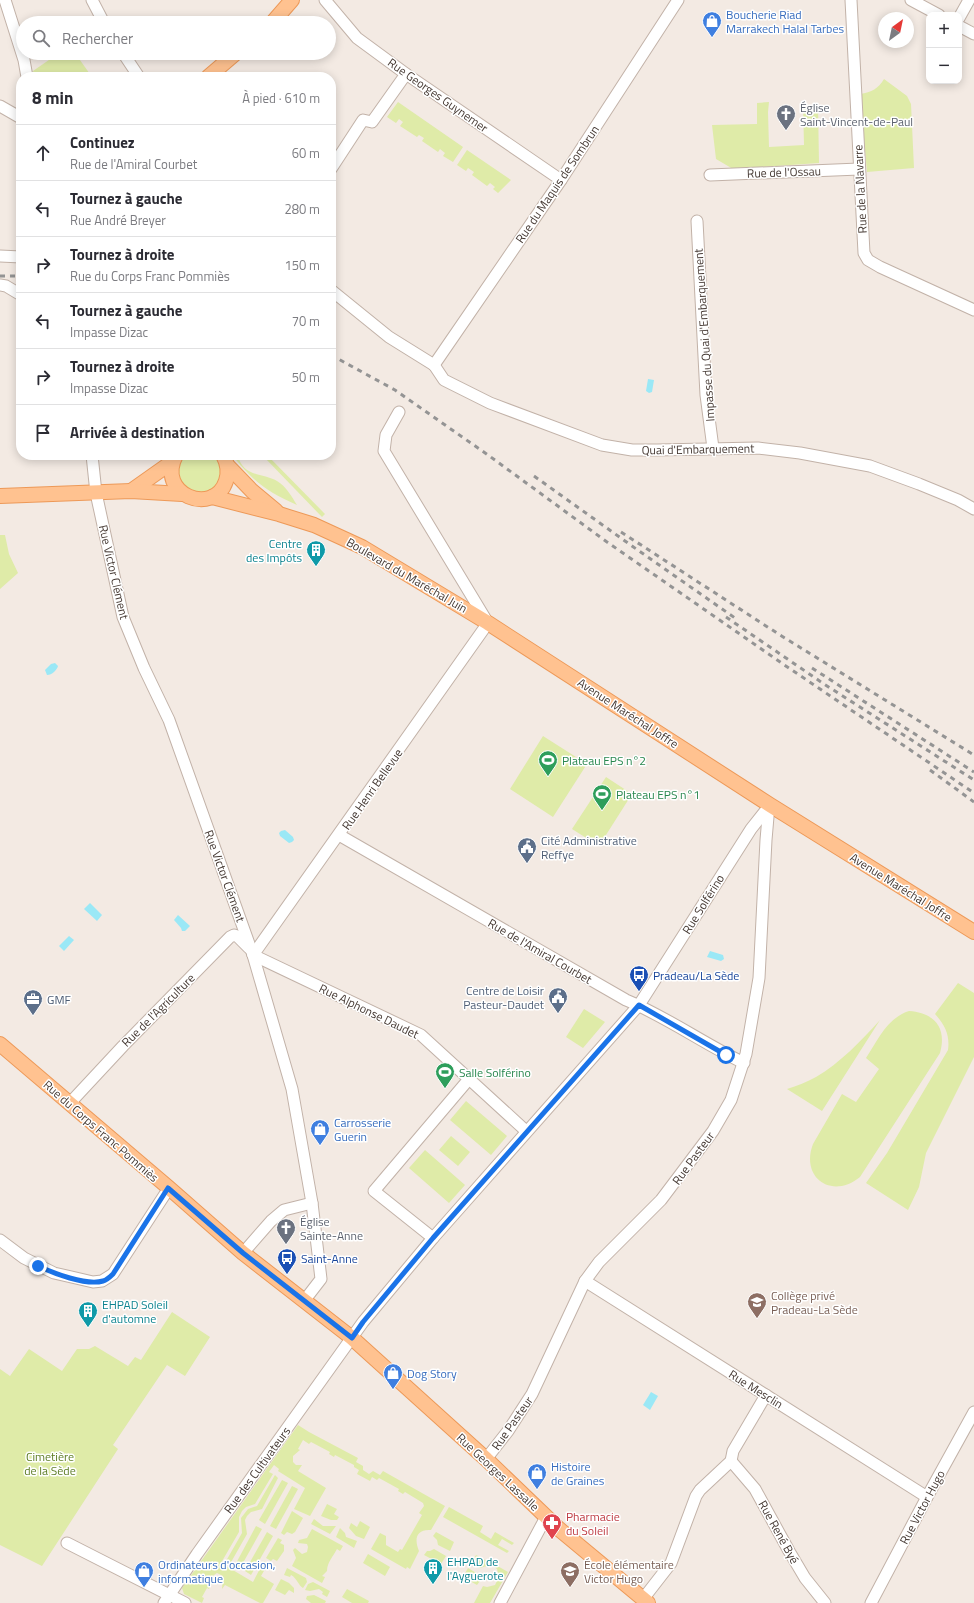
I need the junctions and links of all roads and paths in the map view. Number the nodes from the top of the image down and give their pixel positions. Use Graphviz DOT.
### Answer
graph roads {
  1 [pos="5,0"];
  2 [pos="92,0"];
  3 [pos="292,0"];
  4 [pos="325,0"];
  5 [pos="678,0"];
  6 [pos="851,0"];
  7 [pos="911,0"];
  8 [pos="969,0"];
  9 [pos="933,12"];
  10 [pos="962,13"];
  11 [pos="100,16"];
  12 [pos="278,16"];
  13 [pos="962,28"];
  14 [pos="974,34"];
  15 [pos="16,35"];
  16 [pos="24,60"];
  17 [pos="128,60"];
  18 [pos="228,60"];
  19 [pos="26,72"];
  20 [pos="136,72"];
  21 [pos="214,72"];
  22 [pos="406,74"];
  23 [pos="0,106"];
  24 [pos="16,115"];
  25 [pos="336,160"];
  26 [pos="859,170"];
  27 [pos="710,175"];
  28 [pos="561,180"];
  29 [pos="697,221"];
  30 [pos="0,256"];
  31 [pos="16,258"];
  32 [pos="0,285"];
  33 [pos="16,292"];
  34 [pos="336,294"];
  35 [pos="974,310"];
  36 [pos="434,365"];
  37 [pos="399,412"];
  38 [pos="713,448"];
  39 [pos="93,460"];
  40 [pos="173,460"];
  41 [pos="174,460"];
  42 [pos="225,461"];
  43 [pos="132,492"];
  44 [pos="96,493"];
  45 [pos="182,494"];
  46 [pos="0,496"];
  47 [pos="212,497"];
  48 [pos="974,509"];
  49 [pos="284,516"];
  50 [pos="488,623"];
  51 [pos="770,805"];
  52 [pos="339,835"];
  53 [pos="974,932"];
  54 [pos="252,952"];
  55 [pos="639,1005"];
  56 [pos="0,1044"];
  57 [pos="744,1063"];
  58 [pos="469,1079"];
  59 [pos="69,1104"];
  60 [pos="526,1131"];
  61 [pos="168,1188"];
  62 [pos="312,1203"];
  63 [pos="433,1238"];
  64 [pos="0,1240"];
  65 [pos="243,1253"];
  66 [pos="585,1281"];
  67 [pos="304,1301"];
  68 [pos="352,1338"];
  69 [pos="766,1395"];
  70 [pos="974,1412"];
  71 [pos="486,1459"];
  72 [pos="731,1461"];
  73 [pos="927,1497"];
  74 [pos="546,1517"];
  75 [pos="67,1543"];
  76 [pos="167,1599"];
  77 [pos="645,1601"];
  78 [pos="185,1603"];
  79 [pos="500,1603"];
  80 [pos="825,1603"];
  81 [pos="871,1603"];
  1 -- 15 [label="street"];
  2 -- 11 [label="street"];
  3 -- 12 [label="main road"];
  4 -- 22 [label="street, Rue Georges Guynemer"];
  5 -- 28 [label="street, Rue du Maquis de Sombrun"];
  6 -- 26 [label="street, Rue de la Navarre"];
  7 -- 9 [label="street"];
  8 -- 10 [label="street"];
  13 -- 14 [label="street"];
  16 -- 19 [label="street"];
  17 -- 20 [label="street"];
  18 -- 21 [label="main road"];
  22 -- 25 [label="street"];
  22 -- 28 [label="street, Rue Georges Guynemer"];
  23 -- 24 [label="street"];
  26 -- 27 [label="street, Rue de l'Ossau"];
  26 -- 35 [label="street, Rue de la Navarre"];
  28 -- 36 [label="street, Rue du Maquis de Sombrun"];
  29 -- 38 [label="street, Impasse du Quai d'Embarquement"];
  30 -- 31 [label="street"];
  32 -- 33 [label="street"];
  34 -- 36 [label="street"];
  36 -- 38 [label="street, Quai d'Embarquement"];
  37 -- 50 [label="street, Avenue Maréchal Joffre"];
  38 -- 48 [label="street, Quai d'Embarquement"];
  39 -- 44 [label="street, Rue Victor Clément"];
  40 -- 43 [label="main road"];
  41 -- 45 [label="main road"];
  42 -- 47 [label="main road"];
  42 -- 49 [label="main road, Boulevard du Maréchal Juin"];
  43 -- 44 [label="main road"];
  43 -- 45 [label="main road"];
  44 -- 46 [label="main road"];
  44 -- 54 [label="street, Rue Victor Clément"];
  45 -- 47 [label="main road, Boulevard du Maréchal Juin"];
  47 -- 49 [label="main road, Boulevard du Maréchal Juin"];
  49 -- 50 [label="main road, Boulevard du Maréchal Juin"];
  50 -- 51 [label="main road, Avenue Maréchal Joffre"];
  50 -- 52 [label="street, Rue Henri Bellevue"];
  51 -- 53 [label="main road, Avenue Maréchal Joffre"];
  51 -- 55 [label="street, Rue Solférino"];
  51 -- 57 [label="street, Rue Pasteur"];
  52 -- 54 [label="street, Rue Henri Bellevue"];
  52 -- 55 [label="street, Rue de l'Amiral Courbet"];
  54 -- 58 [label="street, Rue Alphonse Daudet"];
  54 -- 59 [label="street, Rue de l'Agriculture"];
  54 -- 62 [label="street, Rue Victor Clément"];
  55 -- 57 [label="street, Rue de l'Amiral Courbet"];
  55 -- 60 [label="street, Rue Solférino"];
  56 -- 59 [label="main road, Rue du Corps Franc Pommiès"];
  57 -- 66 [label="street, Rue Pasteur"];
  58 -- 60 [label="street, Rue Alphonse Daudet"];
  58 -- 63 [label="street"];
  59 -- 61 [label="main road, Rue du Corps Franc Pommiès"];
  60 -- 63 [label="street, Rue des Cultivateurs"];
  61 -- 64 [label="street"];
  61 -- 65 [label="main road, Rue du Corps Franc Pommiès"];
  62 -- 65 [label="street"];
  62 -- 67 [label="street, Rue Victor Clément"];
  63 -- 68 [label="street, Rue des Cultivateurs"];
  65 -- 67 [label="main road, Rue du Corps Franc Pommiès"];
  66 -- 69 [label="street, Rue Mesclin"];
  66 -- 71 [label="street, Rue Pasteur"];
  67 -- 68 [label="main road, Rue du Corps Franc Pommiès"];
  68 -- 71 [label="main road, Rue Georges Lassalle"];
  68 -- 76 [label="street, Rue des Cultivateurs"];
  69 -- 72 [label="street"];
  69 -- 73 [label="street, Rue Mesclin"];
  70 -- 73 [label="street, Rue Victor Hugo"];
  71 -- 74 [label="main road, Rue Georges Lassalle"];
  72 -- 77 [label="street"];
  72 -- 80 [label="street, Rue René Byé"];
  73 -- 81 [label="street, Rue Victor Hugo"];
  74 -- 77 [label="main road, Rue Georges Lassalle"];
  74 -- 79 [label="street"];
  75 -- 76 [label="street"];
  76 -- 78 [label="street"];
}
